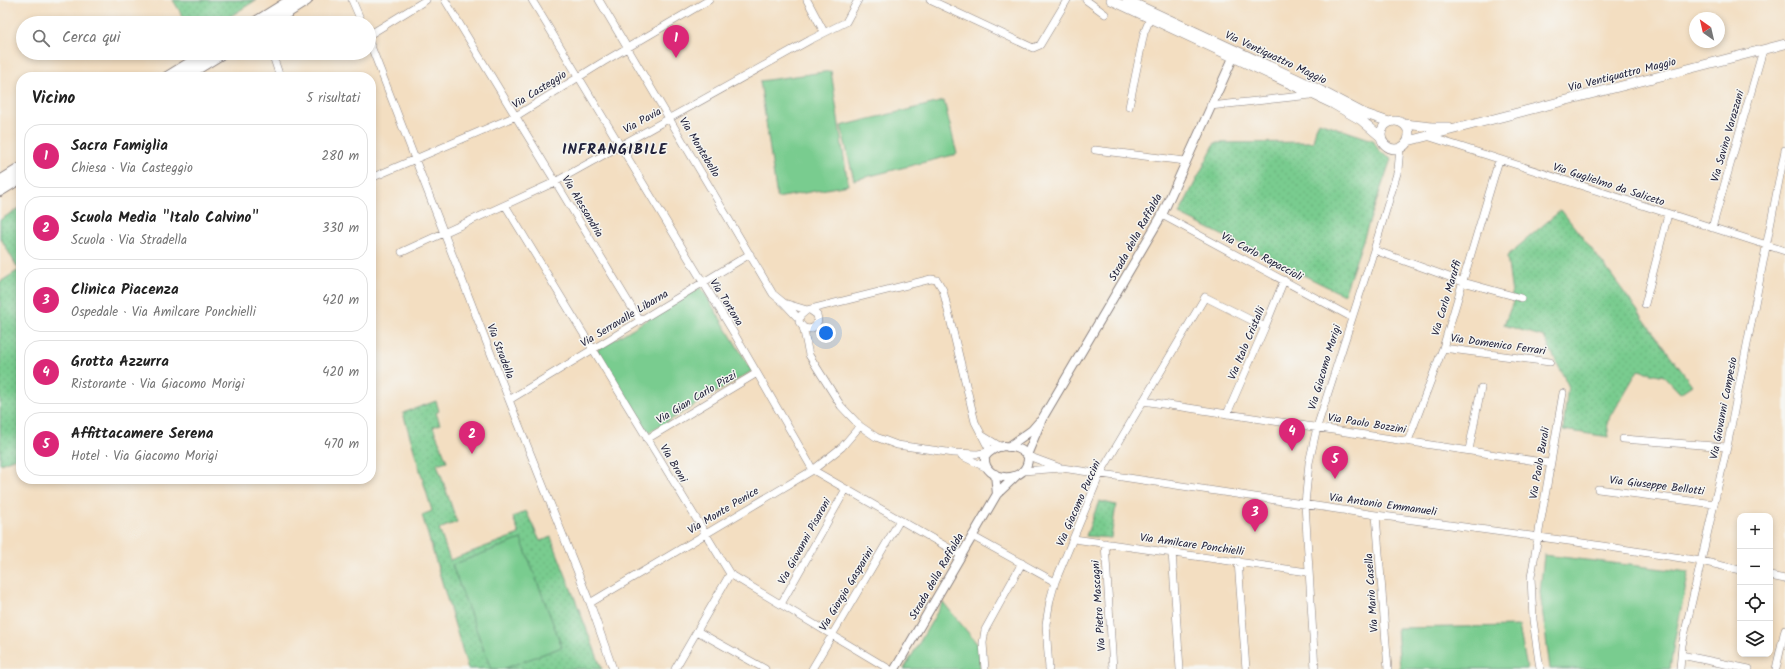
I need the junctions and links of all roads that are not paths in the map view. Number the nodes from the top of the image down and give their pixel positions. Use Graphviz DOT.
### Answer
graph roads {
  1 [pos="291,0"];
  2 [pos="307,0"];
  3 [pos="352,0"];
  4 [pos="426,0"];
  5 [pos="445,0"];
  6 [pos="532,0"];
  7 [pos="598,0"];
  8 [pos="709,0"];
  9 [pos="807,0"];
  10 [pos="858,0"];
  11 [pos="930,0"];
  12 [pos="1067,0"];
  13 [pos="1086,0"];
  14 [pos="1111,0"];
  15 [pos="1126,0"];
  16 [pos="1105,14"];
  17 [pos="1151,15"];
  18 [pos="265,16"];
  19 [pos="282,16"];
  20 [pos="359,16"];
  21 [pos="376,31"];
  22 [pos="824,32"];
  23 [pos="1785,44"];
  24 [pos="628,48"];
  25 [pos="1763,50"];
  26 [pos="1233,58"];
  27 [pos="195,60"];
  28 [pos="212,60"];
  29 [pos="274,60"];
  30 [pos="376,60"];
  31 [pos="175,72"];
  32 [pos="192,72"];
  33 [pos="278,72"];
  34 [pos="578,77"];
  35 [pos="1308,84"];
  36 [pos="1311,95"];
  37 [pos="1210,106"];
  38 [pos="1128,107"];
  39 [pos="516,116"];
  40 [pos="670,118"];
  41 [pos="1389,122"];
  42 [pos="1404,124"];
  43 [pos="1465,126"];
  44 [pos="1426,136"];
  45 [pos="1381,137"];
  46 [pos="1408,141"];
  47 [pos="620,146"];
  48 [pos="1400,148"];
  49 [pos="1095,150"];
  50 [pos="1785,150"];
  51 [pos="415,159"];
  52 [pos="1500,160"];
  53 [pos="1186,161"];
  54 [pos="16,171"];
  55 [pos="376,176"];
  56 [pos="0,181"];
  57 [pos="16,181"];
  58 [pos="555,182"];
  59 [pos="0,191"];
  60 [pos="505,205"];
  61 [pos="1668,214"];
  62 [pos="1162,215"];
  63 [pos="1712,228"];
  64 [pos="444,233"];
  65 [pos="1767,245"];
  66 [pos="1374,250"];
  67 [pos="1785,251"];
  68 [pos="402,252"];
  69 [pos="750,254"];
  70 [pos="1284,280"];
  71 [pos="1462,282"];
  72 [pos="702,283"];
  73 [pos="1521,298"];
  74 [pos="784,302"];
  75 [pos="1645,304"];
  76 [pos="829,306"];
  77 [pos="808,310"];
  78 [pos="1352,317"];
  79 [pos="818,318"];
  80 [pos="799,319"];
  81 [pos="640,321"];
  82 [pos="803,327"];
  83 [pos="1265,327"];
  84 [pos="814,328"];
  85 [pos="806,345"];
  86 [pos="1442,348"];
  87 [pos="593,350"];
  88 [pos="1550,362"];
  89 [pos="757,373"];
  90 [pos="1481,388"];
  91 [pos="1562,393"];
  92 [pos="508,400"];
  93 [pos="1143,401"];
  94 [pos="1227,414"];
  95 [pos="1042,419"];
  96 [pos="860,426"];
  97 [pos="1317,427"];
  98 [pos="983,436"];
  99 [pos="647,439"];
  100 [pos="1623,439"];
  101 [pos="1408,441"];
  102 [pos="1005,447"];
  103 [pos="1727,447"];
  104 [pos="1469,450"];
  105 [pos="989,451"];
  106 [pos="954,453"];
  107 [pos="1028,455"];
  108 [pos="1550,463"];
  109 [pos="987,468"];
  110 [pos="1062,468"];
  111 [pos="813,470"];
  112 [pos="995,474"];
  113 [pos="1019,474"];
  114 [pos="1100,474"];
  115 [pos="1598,488"];
  116 [pos="846,489"];
  117 [pos="997,494"];
  118 [pos="1305,504"];
  119 [pos="1714,504"];
  120 [pos="1376,515"];
  121 [pos="900,520"];
  122 [pos="704,535"];
  123 [pos="972,536"];
  124 [pos="1537,536"];
  125 [pos="1074,539"];
  126 [pos="1105,542"];
  127 [pos="1172,552"];
  128 [pos="961,555"];
  129 [pos="1238,561"];
  130 [pos="1701,561"];
  131 [pos="1022,563"];
  132 [pos="1737,569"];
  133 [pos="1308,572"];
  134 [pos="730,574"];
  135 [pos="1773,577"];
  136 [pos="1785,579"];
  137 [pos="1055,582"];
  138 [pos="590,603"];
  139 [pos="781,604"];
  140 [pos="1785,629"];
  141 [pos="697,631"];
  142 [pos="832,634"];
  143 [pos="1681,655"];
  144 [pos="613,669"];
  145 [pos="675,669"];
  146 [pos="764,669"];
  147 [pos="812,669"];
  148 [pos="889,669"];
  149 [pos="895,669"];
  150 [pos="985,669"];
  151 [pos="1049,669"];
  152 [pos="1113,669"];
  153 [pos="1180,669"];
  154 [pos="1246,669"];
  155 [pos="1314,669"];
  156 [pos="1388,669"];
  157 [pos="1540,669"];
  158 [pos="1680,669"];
  159 [pos="1749,669"];
  160 [pos="1776,669"];
  1 -- 18 [label="main road"];
  2 -- 19 [label="main road"];
  3 -- 20 [label="street"];
  4 -- 21 [label="street"];
  5 -- 39 [label="street, Via Alessandria"];
  6 -- 34 [label="street, Via Tortona"];
  7 -- 24 [label="street, Via Montebello"];
  8 -- 24 [label="street, Via Casteggio"];
  9 -- 22 [label="street"];
  10 -- 22 [label="street, Via Pavia"];
  11 -- 12 [label="street"];
  13 -- 16 [label="street"];
  14 -- 17 [label="main road, Via Ventiquattro Maggio"];
  15 -- 17 [label="main road, Via Ventiquattro Maggio"];
  17 -- 26 [label="main road, Via Ventiquattro Maggio"];
  17 -- 35 [label="main road, Via Ventiquattro Maggio"];
  17 -- 38 [label="street"];
  22 -- 40 [label="street, Via Pavia"];
  23 -- 25 [label="main road, Via Ventiquattro Maggio"];
  24 -- 34 [label="street, Via Casteggio"];
  24 -- 40 [label="street, Via Montebello"];
  25 -- 43 [label="main road, Via Ventiquattro Maggio"];
  25 -- 63 [label="street, Via Savino Varazzani"];
  26 -- 35 [label="main road"];
  26 -- 36 [label="main road, Via Ventiquattro Maggio"];
  26 -- 37 [label="street, Strada della Raffalda"];
  27 -- 31 [label="main road"];
  28 -- 32 [label="main road"];
  29 -- 33 [label="street"];
  30 -- 51 [label="street, Via Stradella"];
  34 -- 39 [label="street, Via Casteggio"];
  34 -- 47 [label="street, Via Tortona"];
  35 -- 41 [label="main road, Via Ventiquattro Maggio"];
  36 -- 37 [label="street, Via Ventiquattro Maggio"];
  36 -- 45 [label="main road, Via Ventiquattro Maggio"];
  37 -- 53 [label="street, Strada della Raffalda"];
  39 -- 51 [label="street, Via Casteggio"];
  39 -- 58 [label="street, Via Alessandria"];
  40 -- 47 [label="street, Via Pavia"];
  40 -- 69 [label="street, Via Montebello"];
  41 -- 42 [label="main road, Via Ventiquattro Maggio"];
  41 -- 45 [label="main road"];
  42 -- 43 [label="main road, Via Ventiquattro Maggio"];
  42 -- 46 [label="main road"];
  43 -- 44 [label="main road, Via Ventiquattro Maggio"];
  44 -- 46 [label="main road, Via Ventiquattro Maggio"];
  44 -- 52 [label="street, Via Guglielmo da Saliceto"];
  45 -- 48 [label="main road, Via Ventiquattro Maggio"];
  46 -- 48 [label="main road, Via Ventiquattro Maggio"];
  47 -- 58 [label="street, Via Pavia"];
  47 -- 72 [label="street, Via Tortona"];
  48 -- 66 [label="street, Via Giacomo Morigi"];
  49 -- 53 [label="street"];
  50 -- 65 [label="street, Via Giovanni Campesio"];
  51 -- 55 [label="street, Via Casteggio"];
  51 -- 64 [label="street, Via Stradella"];
  52 -- 61 [label="street, Via Guglielmo da Saliceto"];
  52 -- 71 [label="street, Via Carlo Maruffi"];
  53 -- 62 [label="street, Strada della Raffalda"];
  54 -- 56 [label="main road"];
  57 -- 59 [label="main road"];
  58 -- 60 [label="street, Via Pavia"];
  58 -- 81 [label="street, Via Alessandria"];
  60 -- 64 [label="street, Via Pavia"];
  60 -- 87 [label="street, Via Broni"];
  61 -- 63 [label="street, Via Guglielmo da Saliceto"];
  61 -- 75 [label="street"];
  62 -- 70 [label="street, Via Carlo Rapaccioli"];
  62 -- 95 [label="street, Strada della Raffalda"];
  63 -- 65 [label="street, Via Guglielmo da Saliceto"];
  64 -- 68 [label="street, Via Pavia"];
  64 -- 92 [label="street, Via Stradella"];
  65 -- 67 [label="street, Via Guglielmo da Saliceto"];
  65 -- 103 [label="street, Via Giovanni Campesio"];
  66 -- 71 [label="street"];
  66 -- 78 [label="street, Via Giacomo Morigi"];
  69 -- 72 [label="street, Via Serravalle Libarna"];
  69 -- 74 [label="street, Via Montebello"];
  70 -- 78 [label="street, Via Carlo Rapaccioli"];
  70 -- 83 [label="street, Via Italo Cristalli"];
  71 -- 73 [label="street"];
  71 -- 86 [label="street, Via Carlo Maruffi"];
  72 -- 81 [label="street, Via Serravalle Libarna"];
  72 -- 89 [label="street, Via Tortona"];
  74 -- 77 [label="street, Via Montebello"];
  74 -- 80 [label="street, Via Montebello"];
  76 -- 77 [label="street"];
  76 -- 79 [label="street"];
  76 -- 98 [label="street"];
  77 -- 79 [label="street"];
  77 -- 80 [label="street"];
  78 -- 97 [label="street, Via Giacomo Morigi"];
  79 -- 84 [label="street"];
  80 -- 82 [label="street"];
  81 -- 87 [label="street, Via Serravalle Libarna"];
  82 -- 84 [label="street"];
  82 -- 85 [label="street"];
  83 -- 93 [label="street, Via Giacomo Puccini"];
  83 -- 94 [label="street, Via Italo Cristalli"];
  84 -- 85 [label="street"];
  85 -- 96 [label="street"];
  86 -- 88 [label="street, Via Domenico Ferrari"];
  86 -- 101 [label="street, Via Carlo Maruffi"];
  87 -- 92 [label="street, Via Serravalle Libarna"];
  87 -- 99 [label="street, Via Broni"];
  89 -- 99 [label="street, Via Gian Carlo Pizzi"];
  89 -- 111 [label="street, Via Tortona"];
  90 -- 104 [label="street"];
  91 -- 108 [label="street, Via Paolo Burali"];
  92 -- 138 [label="street, Via Stradella"];
  93 -- 94 [label="street, Via Paolo Bozzini"];
  93 -- 114 [label="street, Via Giacomo Puccini"];
  94 -- 97 [label="street, Via Paolo Bozzini"];
  95 -- 102 [label="street, Strada della Raffalda"];
  95 -- 107 [label="street, Strada della Raffalda"];
  96 -- 106 [label="street"];
  96 -- 111 [label="street, Via Monte Penice"];
  97 -- 101 [label="street, Via Paolo Bozzini"];
  97 -- 118 [label="street, Via Giacomo Morigi"];
  98 -- 102 [label="street"];
  98 -- 105 [label="street"];
  99 -- 122 [label="street, Via Broni"];
  100 -- 103 [label="street"];
  101 -- 104 [label="street, Via Paolo Bozzini"];
  102 -- 105 [label="street, Strada della Raffalda"];
  102 -- 107 [label="street"];
  103 -- 119 [label="street, Via Giovanni Campesio"];
  104 -- 108 [label="street, Via Paolo Bozzini"];
  105 -- 106 [label="street"];
  105 -- 109 [label="street"];
  106 -- 109 [label="street"];
  107 -- 110 [label="street, Via Antonio Emmanueli"];
  107 -- 113 [label="street, Strada della Raffalda"];
  108 -- 124 [label="street, Via Paolo Burali"];
  109 -- 112 [label="street"];
  110 -- 113 [label="street, Via Antonio Emmanueli"];
  110 -- 114 [label="street, Via Antonio Emmanueli"];
  111 -- 116 [label="street"];
  111 -- 122 [label="street, Via Monte Penice"];
  112 -- 113 [label="street"];
  112 -- 117 [label="street"];
  113 -- 117 [label="street, Strada della Raffalda"];
  114 -- 118 [label="street, Via Antonio Emmanueli"];
  114 -- 125 [label="street, Via Giacomo Puccini"];
  115 -- 119 [label="street, Via Giuseppe Bellotti"];
  116 -- 121 [label="street"];
  116 -- 139 [label="street, Via Giovanni Pisaroni"];
  117 -- 123 [label="street, Strada della Raffalda"];
  118 -- 120 [label="street, Via Antonio Emmanueli"];
  118 -- 133 [label="street, Via Giacomo Morigi"];
  119 -- 130 [label="street, Via Giovanni Campesio"];
  120 -- 124 [label="street, Via Antonio Emmanueli"];
  120 -- 156 [label="street, Via Mario Casella"];
  121 -- 128 [label="street"];
  121 -- 142 [label="street, Via Giorgio Gasparini"];
  122 -- 134 [label="street, Via Broni"];
  122 -- 138 [label="street, Via Monte Penice"];
  123 -- 128 [label="street, Strada della Raffalda"];
  123 -- 131 [label="street"];
  124 -- 130 [label="street, Via Antonio Emmanueli"];
  124 -- 157 [label="street, Via Paolo Burali"];
  125 -- 126 [label="street, Via Amilcare Ponchielli"];
  125 -- 137 [label="street, Via Giacomo Puccini"];
  126 -- 127 [label="street, Via Amilcare Ponchielli"];
  126 -- 152 [label="street, Via Pietro Mascagni"];
  127 -- 129 [label="street, Via Amilcare Ponchielli"];
  127 -- 153 [label="street"];
  128 -- 149 [label="street, Strada della Raffalda"];
  129 -- 133 [label="street, Via Amilcare Ponchielli"];
  129 -- 154 [label="street"];
  130 -- 132 [label="street, Via Antonio Emmanueli"];
  130 -- 143 [label="street, Via Giovanni Campesio"];
  131 -- 137 [label="street"];
  131 -- 150 [label="street"];
  133 -- 155 [label="street, Via Giacomo Morigi"];
  134 -- 139 [label="street, Via Broni"];
  134 -- 141 [label="street"];
  135 -- 136 [label="street"];
  137 -- 151 [label="street, Via Giacomo Puccini"];
  138 -- 144 [label="street, Via Stradella"];
  139 -- 142 [label="street, Via Broni"];
  140 -- 160 [label="street"];
  141 -- 145 [label="street"];
  141 -- 146 [label="street"];
  142 -- 147 [label="street, Via Giorgio Gasparini"];
  142 -- 148 [label="street, Via Broni"];
  143 -- 158 [label="street, Via Giovanni Campesio"];
  143 -- 159 [label="street"];
}
